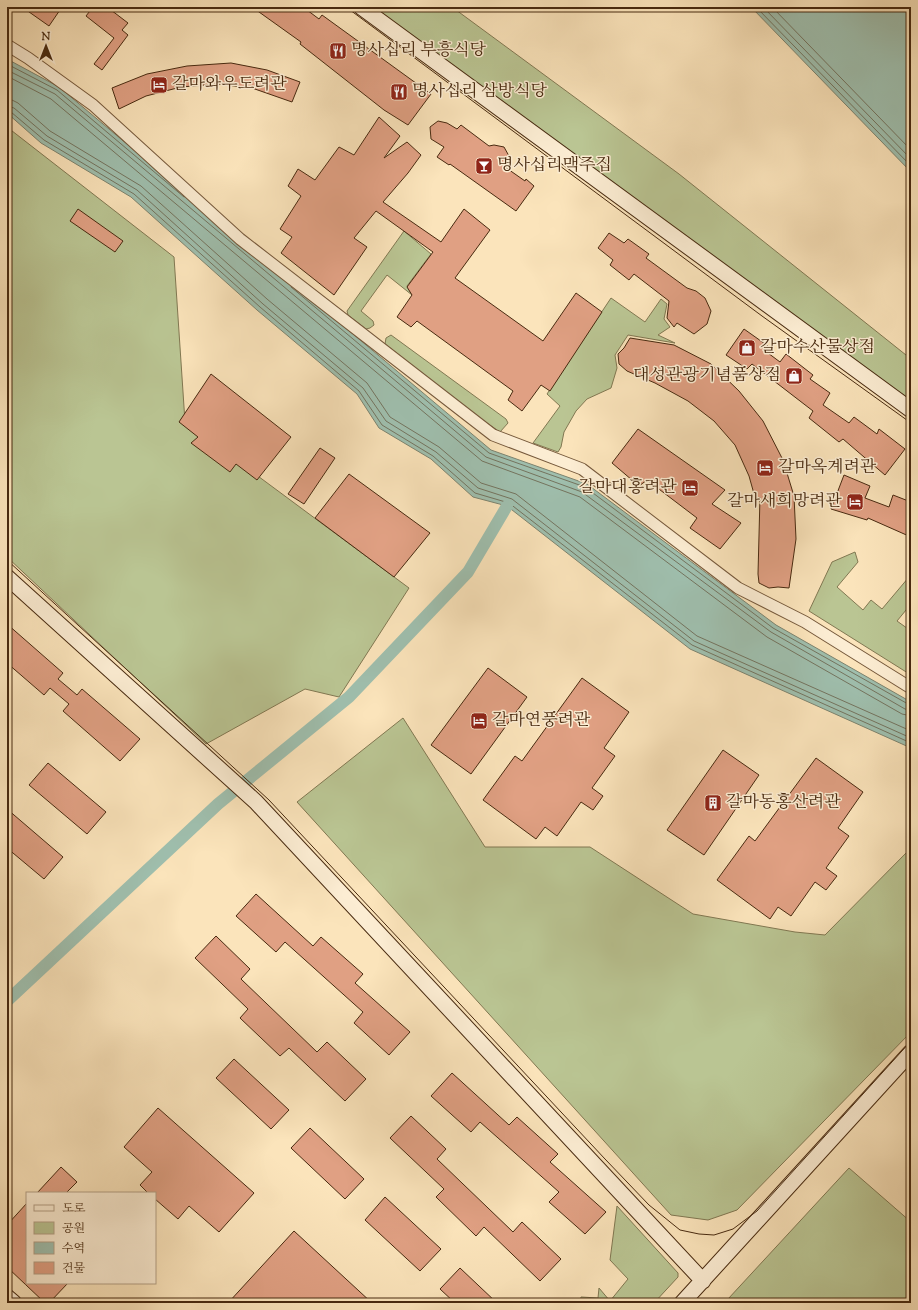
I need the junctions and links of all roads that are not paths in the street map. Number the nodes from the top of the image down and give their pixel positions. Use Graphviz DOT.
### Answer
graph roads {
  1 [pos="360,7"];
  2 [pos="7,45"];
  3 [pos="911,410"];
  4 [pos="7,577"];
  5 [pos="911,688"];
  6 [pos="911,1052"];
  7 [pos="703,1281"];
  8 [pos="7,1297"];
  9 [pos="14,1303"];
  10 [pos="682,1303"];
  1 -- 3 [label="street"];
  2 -- 5 [label="street"];
  4 -- 7 [label="street"];
  6 -- 7 [label="street"];
  7 -- 10 [label="street"];
  8 -- 9 [label="street"];
}
